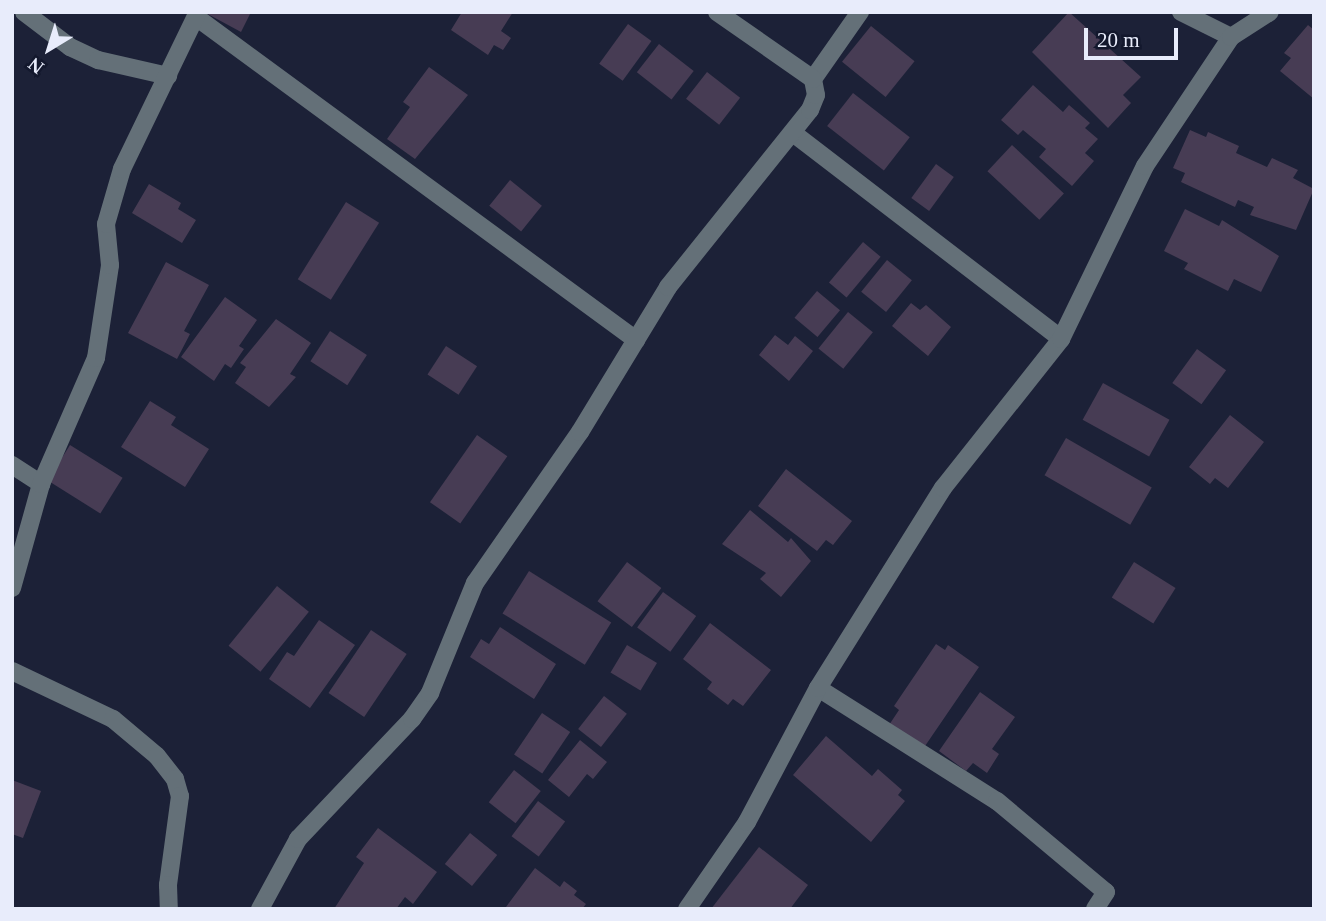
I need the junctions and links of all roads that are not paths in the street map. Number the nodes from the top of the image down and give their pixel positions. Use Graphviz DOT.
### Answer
graph roads {
  1 [pos="24,12"];
  2 [pos="718,12"];
  3 [pos="860,12"];
  4 [pos="1181,12"];
  5 [pos="1270,12"];
  6 [pos="197,14"];
  7 [pos="1231,37"];
  8 [pos="168,76"];
  9 [pos="813,79"];
  10 [pos="793,133"];
  11 [pos="1061,339"];
  12 [pos="636,340"];
  13 [pos="12,465"];
  14 [pos="41,484"];
  15 [pos="12,588"];
  16 [pos="12,671"];
  17 [pos="818,688"];
  18 [pos="169,909"];
  19 [pos="260,909"];
  20 [pos="687,909"];
  21 [pos="1095,909"];
  1 -- 8 [label="street"];
  2 -- 9 [label="street"];
  3 -- 9 [label="street"];
  4 -- 7 [label="street"];
  5 -- 7 [label="street"];
  6 -- 8 [label="street"];
  6 -- 12 [label="street"];
  7 -- 11 [label="street"];
  8 -- 14 [label="street"];
  9 -- 10 [label="street"];
  10 -- 11 [label="street"];
  10 -- 12 [label="street"];
  11 -- 17 [label="street"];
  12 -- 19 [label="street"];
  13 -- 14 [label="street"];
  14 -- 15 [label="street"];
  16 -- 18 [label="street"];
  17 -- 20 [label="street"];
  17 -- 21 [label="street"];
}
